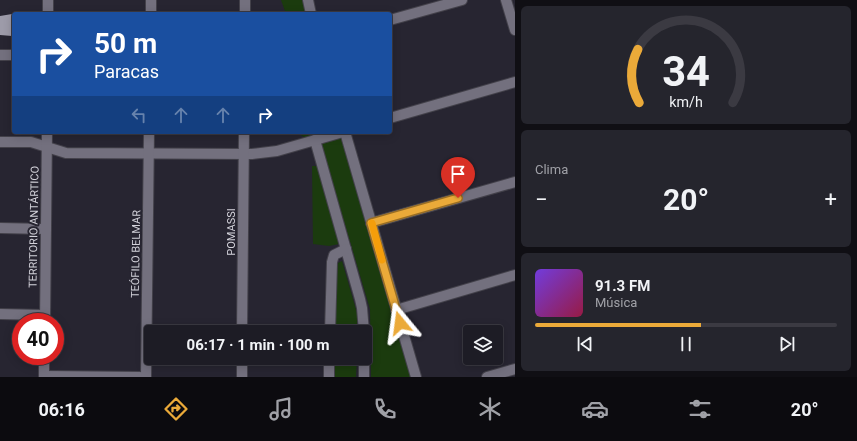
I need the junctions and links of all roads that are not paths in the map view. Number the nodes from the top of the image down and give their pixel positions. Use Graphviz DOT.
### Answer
graph roads {
  1 [pos="48,0"];
  2 [pos="151,0"];
  3 [pos="245,0"];
  4 [pos="308,0"];
  5 [pos="462,0"];
  6 [pos="506,0"];
  7 [pos="48,12"];
  8 [pos="151,12"];
  9 [pos="245,12"];
  10 [pos="311,12"];
  11 [pos="392,19"];
  12 [pos="515,30"];
  13 [pos="0,55"];
  14 [pos="12,55"];
  15 [pos="515,82"];
  16 [pos="392,117"];
  17 [pos="47,134"];
  18 [pos="149,134"];
  19 [pos="244,134"];
  20 [pos="337,134"];
  21 [pos="345,134"];
  22 [pos="315,140"];
  23 [pos="0,142"];
  24 [pos="47,148"];
  25 [pos="149,153"];
  26 [pos="243,154"];
  27 [pos="515,182"];
  28 [pos="371,223"];
  29 [pos="0,228"];
  30 [pos="46,229"];
  31 [pos="346,249"];
  32 [pos="515,275"];
  33 [pos="396,310"];
  34 [pos="45,313"];
  35 [pos="0,314"];
  36 [pos="12,315"];
  37 [pos="242,325"];
  38 [pos="330,325"];
  39 [pos="363,325"];
  40 [pos="44,365"];
  41 [pos="242,365"];
  42 [pos="329,365"];
  43 [pos="364,365"];
  44 [pos="515,369"];
  45 [pos="44,376"];
  46 [pos="140,377"];
  47 [pos="146,377"];
  48 [pos="242,377"];
  49 [pos="329,377"];
  50 [pos="364,377"];
  51 [pos="416,377"];
  52 [pos="487,377"];
  1 -- 7 [label="street"];
  2 -- 8 [label="street"];
  3 -- 9 [label="street"];
  4 -- 10 [label="street"];
  5 -- 11 [label="street"];
  6 -- 12 [label="street"];
  13 -- 14 [label="street"];
  15 -- 16 [label="street"];
  17 -- 24 [label="street, TERRITORIO ANTÁRTICO"];
  18 -- 25 [label="street, TEÓFILO BELMAR"];
  19 -- 26 [label="street, POMASSI"];
  20 -- 22 [label="street"];
  21 -- 28 [label="street"];
  22 -- 26 [label="street"];
  22 -- 31 [label="street"];
  23 -- 24 [label="street"];
  24 -- 25 [label="street"];
  24 -- 30 [label="street, TERRITORIO ANTÁRTICO"];
  25 -- 26 [label="street"];
  25 -- 47 [label="street, TEÓFILO BELMAR"];
  26 -- 37 [label="street, POMASSI"];
  27 -- 28 [label="street"];
  28 -- 33 [label="street"];
  29 -- 30 [label="street"];
  30 -- 34 [label="street, TERRITORIO ANTÁRTICO"];
  31 -- 38 [label="street"];
  31 -- 39 [label="street"];
  32 -- 33 [label="street"];
  33 -- 51 [label="street"];
  35 -- 36 [label="street"];
  40 -- 45 [label="street"];
  41 -- 48 [label="street"];
  42 -- 49 [label="street"];
  43 -- 50 [label="street"];
  44 -- 52 [label="street"];
  45 -- 46 [label="street"];
}
